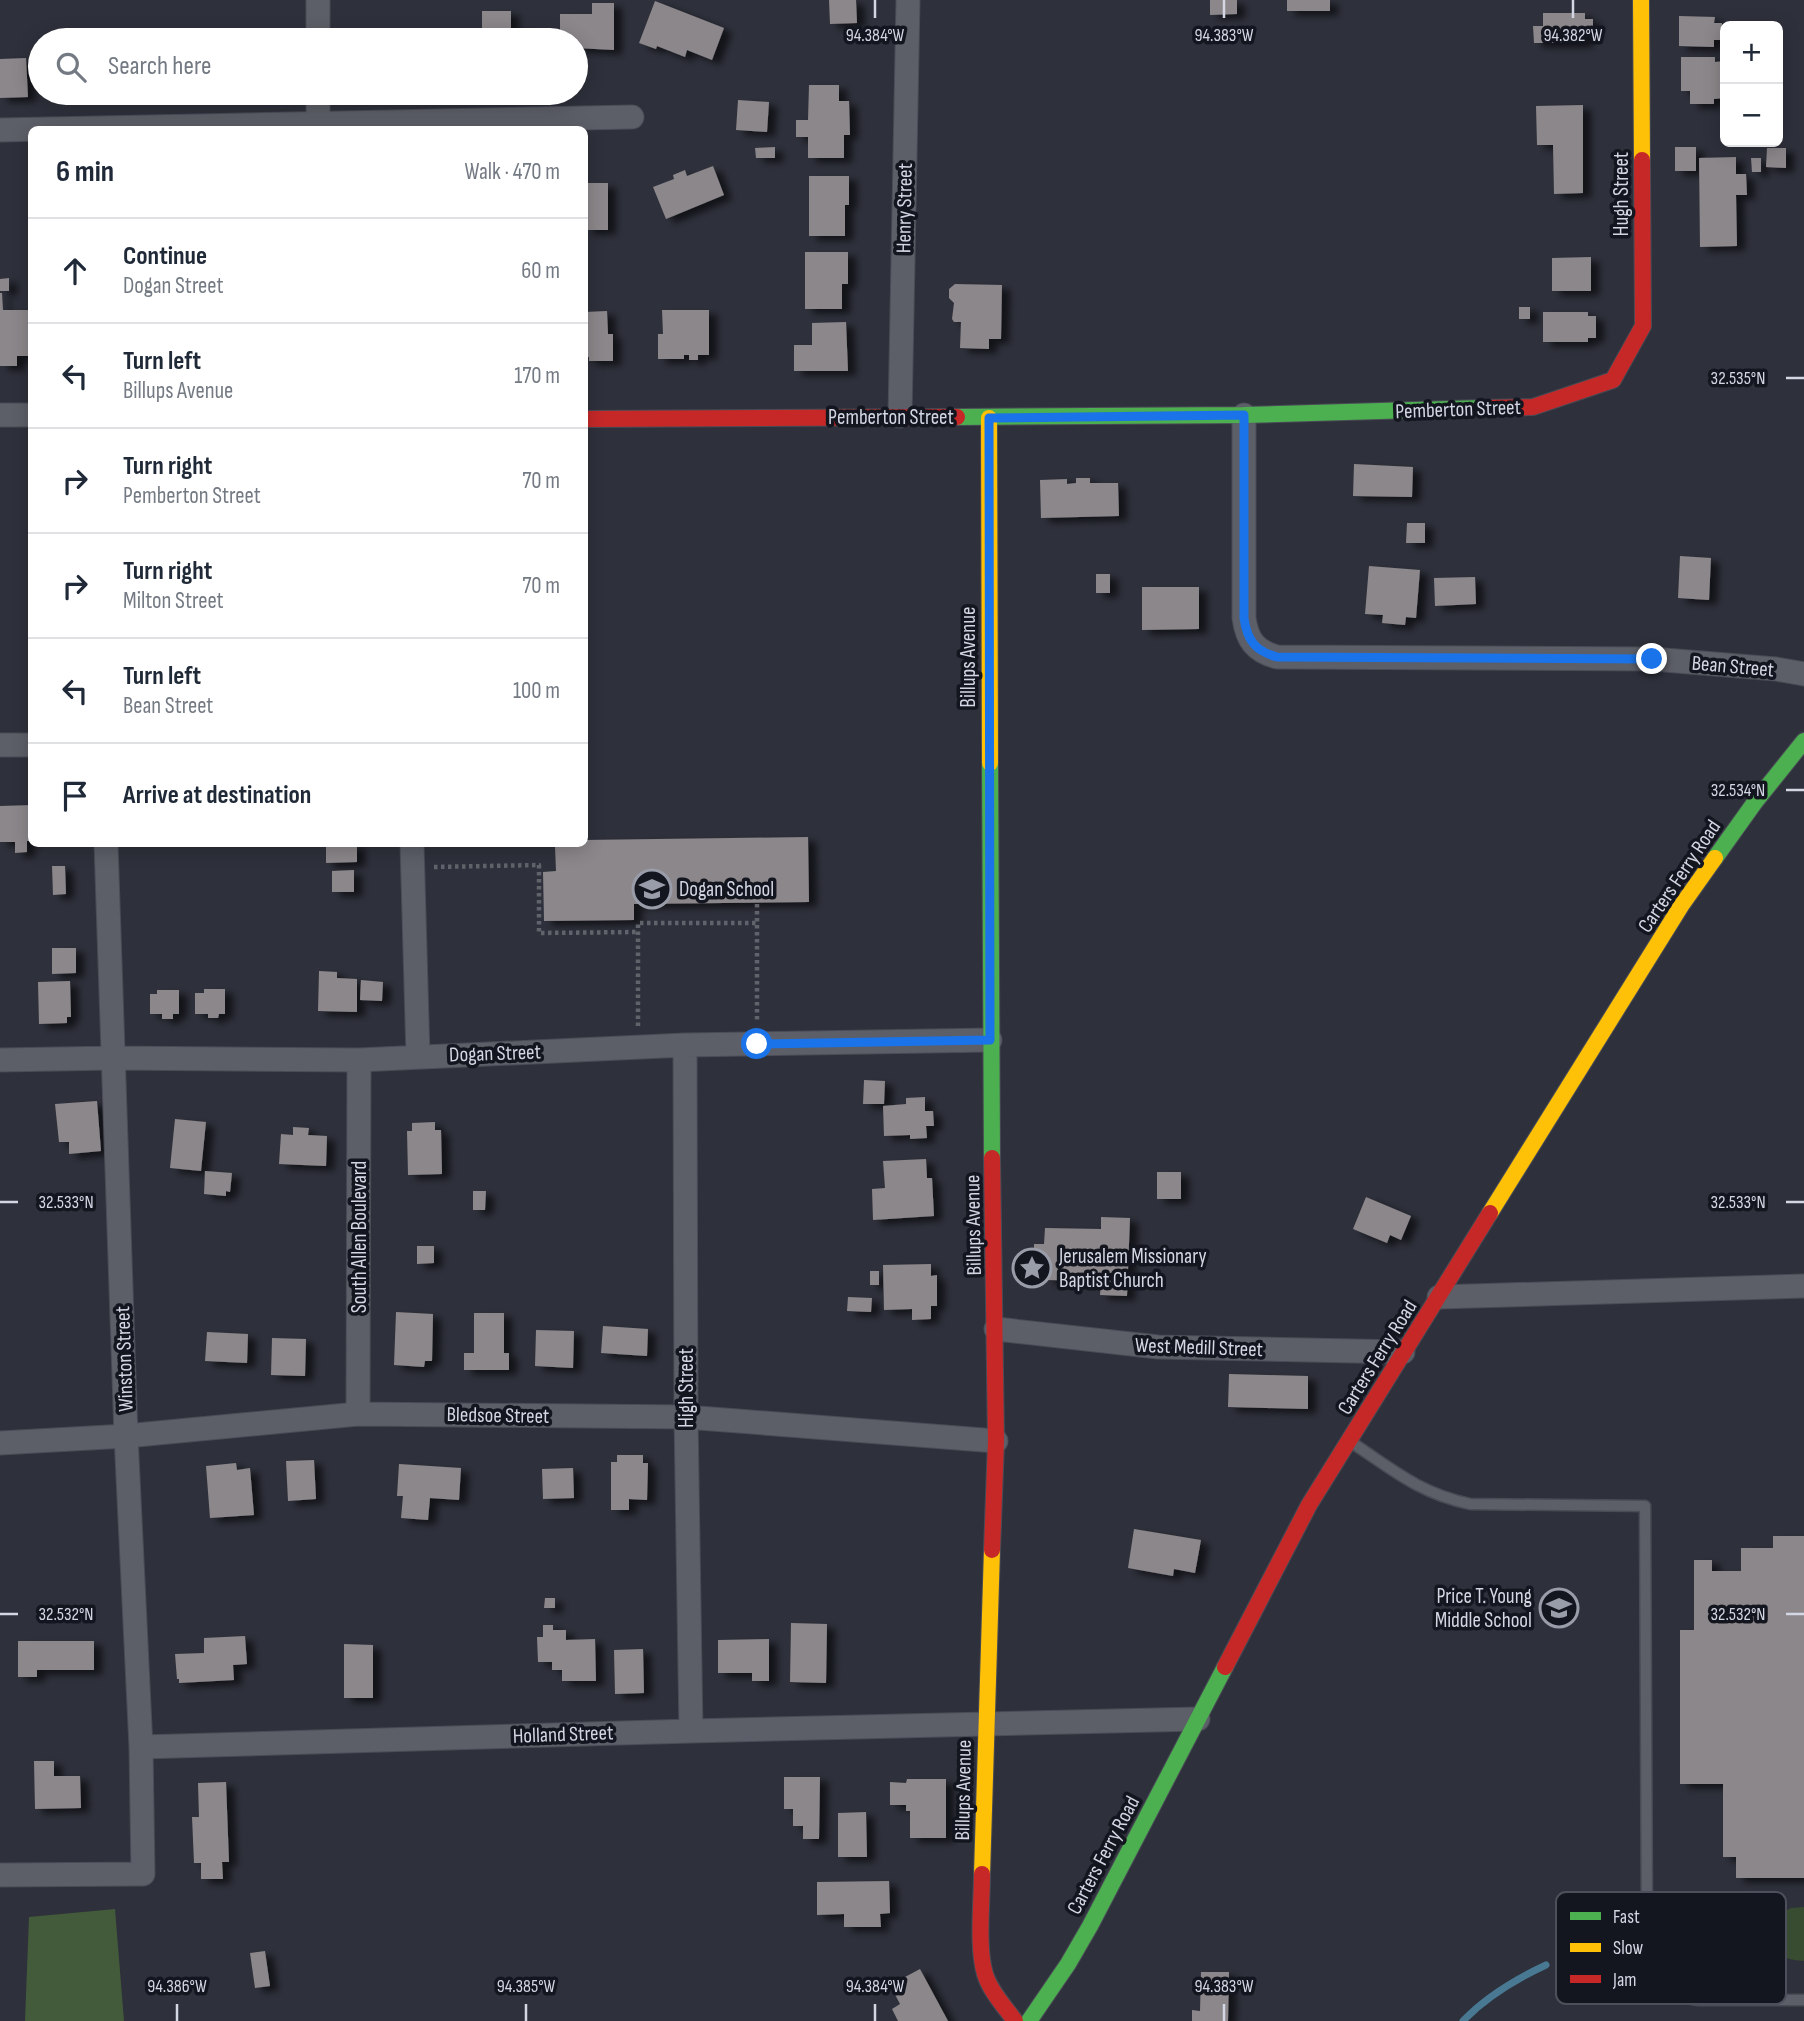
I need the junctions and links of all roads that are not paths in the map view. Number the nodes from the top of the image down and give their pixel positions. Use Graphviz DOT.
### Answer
graph roads {
  1 [pos="318,0"];
  2 [pos="908,0"];
  3 [pos="1641,0"];
  4 [pos="318,28"];
  5 [pos="318,105"];
  6 [pos="632,117"];
  7 [pos="318,126"];
  8 [pos="349,126"];
  9 [pos="0,130"];
  10 [pos="28,130"];
  11 [pos="1613,380"];
  12 [pos="0,415"];
  13 [pos="28,415"];
  14 [pos="1244,415"];
  15 [pos="900,416"];
  16 [pos="989,418"];
  17 [pos="588,419"];
  18 [pos="1804,674"];
  19 [pos="1804,741"];
  20 [pos="0,746"];
  21 [pos="28,746"];
  22 [pos="106,847"];
  23 [pos="412,847"];
  24 [pos="990,1040"];
  25 [pos="685,1045"];
  26 [pos="418,1056"];
  27 [pos="115,1058"];
  28 [pos="0,1060"];
  29 [pos="359,1060"];
  30 [pos="1804,1286"];
  31 [pos="1439,1297"];
  32 [pos="996,1329"];
  33 [pos="1403,1352"];
  34 [pos="358,1414"];
  35 [pos="686,1417"];
  36 [pos="126,1436"];
  37 [pos="1349,1440"];
  38 [pos="996,1441"];
  39 [pos="0,1443"];
  40 [pos="1198,1719"];
  41 [pos="985,1726"];
  42 [pos="691,1731"];
  43 [pos="141,1746"];
  44 [pos="0,1875"];
  45 [pos="1647,1892"];
  46 [pos="1786,2000"];
  47 [pos="1804,2000"];
  48 [pos="1014,2021"];
  49 [pos="1029,2021"];
  1 -- 4 [label="street"];
  2 -- 15 [label="street, Henry Street"];
  3 -- 11 [label="street, Hugh Street"];
  5 -- 7 [label="street"];
  6 -- 8 [label="street"];
  9 -- 10 [label="street"];
  11 -- 14 [label="street, Pemberton Street"];
  12 -- 13 [label="street"];
  14 -- 16 [label="street, Pemberton Street"];
  14 -- 18 [label="street, Bean Street"];
  15 -- 16 [label="street, Pemberton Street"];
  15 -- 17 [label="street, Pemberton Street"];
  16 -- 24 [label="street, Billups Avenue"];
  19 -- 31 [label="street, Carters Ferry Road"];
  20 -- 21 [label="street"];
  22 -- 27 [label="street, Winston Street"];
  23 -- 26 [label="street"];
  24 -- 25 [label="street, Dogan Street"];
  24 -- 32 [label="street, Billups Avenue"];
  25 -- 26 [label="street, Dogan Street"];
  25 -- 35 [label="street, High Street"];
  26 -- 29 [label="street, Dogan Street"];
  27 -- 28 [label="street, Dogan Street"];
  27 -- 29 [label="street, Dogan Street"];
  27 -- 36 [label="street, Winston Street"];
  29 -- 34 [label="street, South Allen Boulevard"];
  30 -- 31 [label="street"];
  31 -- 33 [label="street, Carters Ferry Road"];
  32 -- 33 [label="street, West Medill Street"];
  32 -- 38 [label="street, Billups Avenue"];
  33 -- 37 [label="street, Carters Ferry Road"];
  34 -- 35 [label="street, Bledsoe Street"];
  34 -- 36 [label="street, Bledsoe Street"];
  35 -- 38 [label="street, Bledsoe Street"];
  35 -- 42 [label="street, High Street"];
  36 -- 39 [label="street, Bledsoe Street"];
  36 -- 43 [label="street, Winston Street"];
  37 -- 40 [label="street, Carters Ferry Road"];
  37 -- 45 [label="lane"];
  38 -- 41 [label="street, Billups Avenue"];
  40 -- 41 [label="street, Holland Street"];
  40 -- 49 [label="street, Carters Ferry Road"];
  41 -- 42 [label="street, Holland Street"];
  41 -- 48 [label="street, Billups Avenue"];
  42 -- 43 [label="street, Holland Street"];
  43 -- 44 [label="street, Winston Street"];
  46 -- 47 [label="lane"];
}
